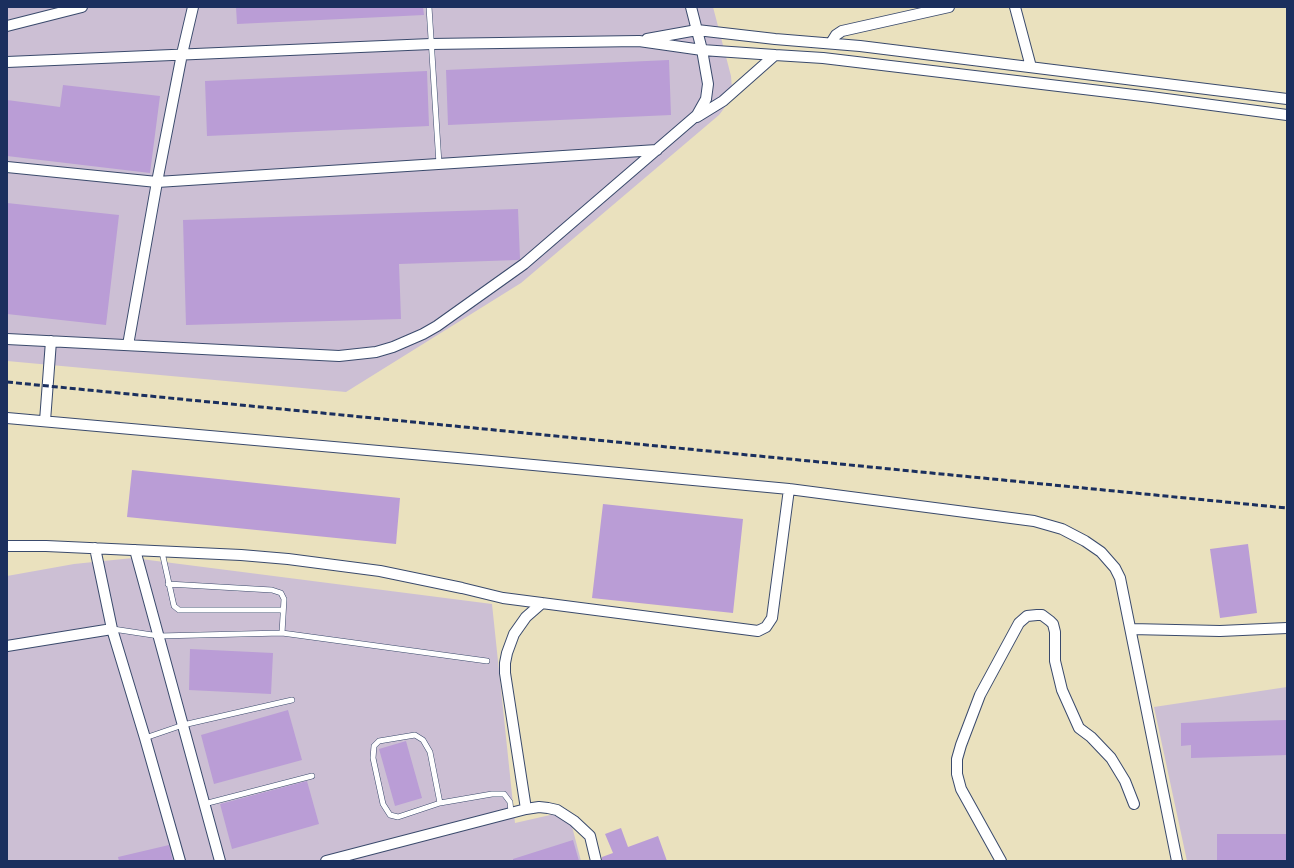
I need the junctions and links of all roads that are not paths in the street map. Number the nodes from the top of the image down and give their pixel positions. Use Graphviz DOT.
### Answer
graph roads {
  1 [pos="82,7"];
  2 [pos="193,7"];
  3 [pos="429,7"];
  4 [pos="691,7"];
  5 [pos="949,7"];
  6 [pos="1015,7"];
  7 [pos="7,26"];
  8 [pos="697,30"];
  9 [pos="640,41"];
  10 [pos="832,43"];
  11 [pos="431,44"];
  12 [pos="702,50"];
  13 [pos="182,54"];
  14 [pos="775,55"];
  15 [pos="7,62"];
  16 [pos="1031,67"];
  17 [pos="1287,99"];
  18 [pos="1287,115"];
  19 [pos="690,121"];
  20 [pos="657,150"];
  21 [pos="439,164"];
  22 [pos="7,167"];
  23 [pos="156,182"];
  24 [pos="7,339"];
  25 [pos="50,341"];
  26 [pos="128,345"];
  27 [pos="7,418"];
  28 [pos="46,421"];
  29 [pos="789,489"];
  30 [pos="7,546"];
  31 [pos="94,548"];
  32 [pos="135,550"];
  33 [pos="162,552"];
  34 [pos="168,584"];
  35 [pos="542,603"];
  36 [pos="283,610"];
  37 [pos="1287,628"];
  38 [pos="112,629"];
  39 [pos="1130,629"];
  40 [pos="282,633"];
  41 [pos="158,636"];
  42 [pos="7,646"];
  43 [pos="487,661"];
  44 [pos="292,700"];
  45 [pos="182,725"];
  46 [pos="145,738"];
  47 [pos="312,776"];
  48 [pos="440,803"];
  49 [pos="204,804"];
  50 [pos="1134,804"];
  51 [pos="526,809"];
  52 [pos="511,812"];
  53 [pos="180,861"];
  54 [pos="220,861"];
  55 [pos="326,861"];
  56 [pos="596,861"];
  57 [pos="1001,861"];
  58 [pos="1177,861"];
  1 -- 7 [label="street"];
  2 -- 13 [label="street"];
  3 -- 11 [label="lane"];
  4 -- 8 [label="street"];
  5 -- 10 [label="street"];
  6 -- 16 [label="street"];
  8 -- 9 [label="street"];
  8 -- 10 [label="street"];
  8 -- 12 [label="street"];
  9 -- 11 [label="street"];
  9 -- 12 [label="street"];
  10 -- 16 [label="street"];
  11 -- 13 [label="street"];
  11 -- 21 [label="lane"];
  12 -- 14 [label="street"];
  12 -- 19 [label="street"];
  13 -- 15 [label="street"];
  13 -- 23 [label="street"];
  14 -- 18 [label="street"];
  14 -- 19 [label="street"];
  16 -- 17 [label="street"];
  19 -- 20 [label="street"];
  20 -- 21 [label="street"];
  20 -- 26 [label="street"];
  21 -- 23 [label="street"];
  22 -- 23 [label="street"];
  23 -- 26 [label="street"];
  24 -- 25 [label="street"];
  25 -- 26 [label="street"];
  25 -- 28 [label="street"];
  27 -- 28 [label="street"];
  28 -- 29 [label="street"];
  29 -- 35 [label="street"];
  29 -- 39 [label="street"];
  30 -- 31 [label="street"];
  31 -- 32 [label="street"];
  31 -- 38 [label="street"];
  32 -- 33 [label="street"];
  32 -- 41 [label="street"];
  33 -- 34 [label="lane"];
  33 -- 35 [label="street"];
  34 -- 36 [label="lane"];
  34 -- 36 [label="lane"];
  35 -- 51 [label="street"];
  36 -- 40 [label="lane"];
  37 -- 39 [label="street"];
  38 -- 41 [label="lane"];
  38 -- 42 [label="street"];
  38 -- 46 [label="street"];
  39 -- 58 [label="street"];
  40 -- 41 [label="lane"];
  40 -- 43 [label="lane"];
  41 -- 45 [label="street"];
  44 -- 45 [label="lane"];
  45 -- 46 [label="lane"];
  45 -- 49 [label="street"];
  46 -- 53 [label="street"];
  47 -- 49 [label="lane"];
  48 -- 48 [label="lane"];
  48 -- 52 [label="lane"];
  49 -- 54 [label="street"];
  50 -- 57 [label="street"];
  51 -- 52 [label="street"];
  51 -- 56 [label="street"];
  52 -- 55 [label="street"];
}
